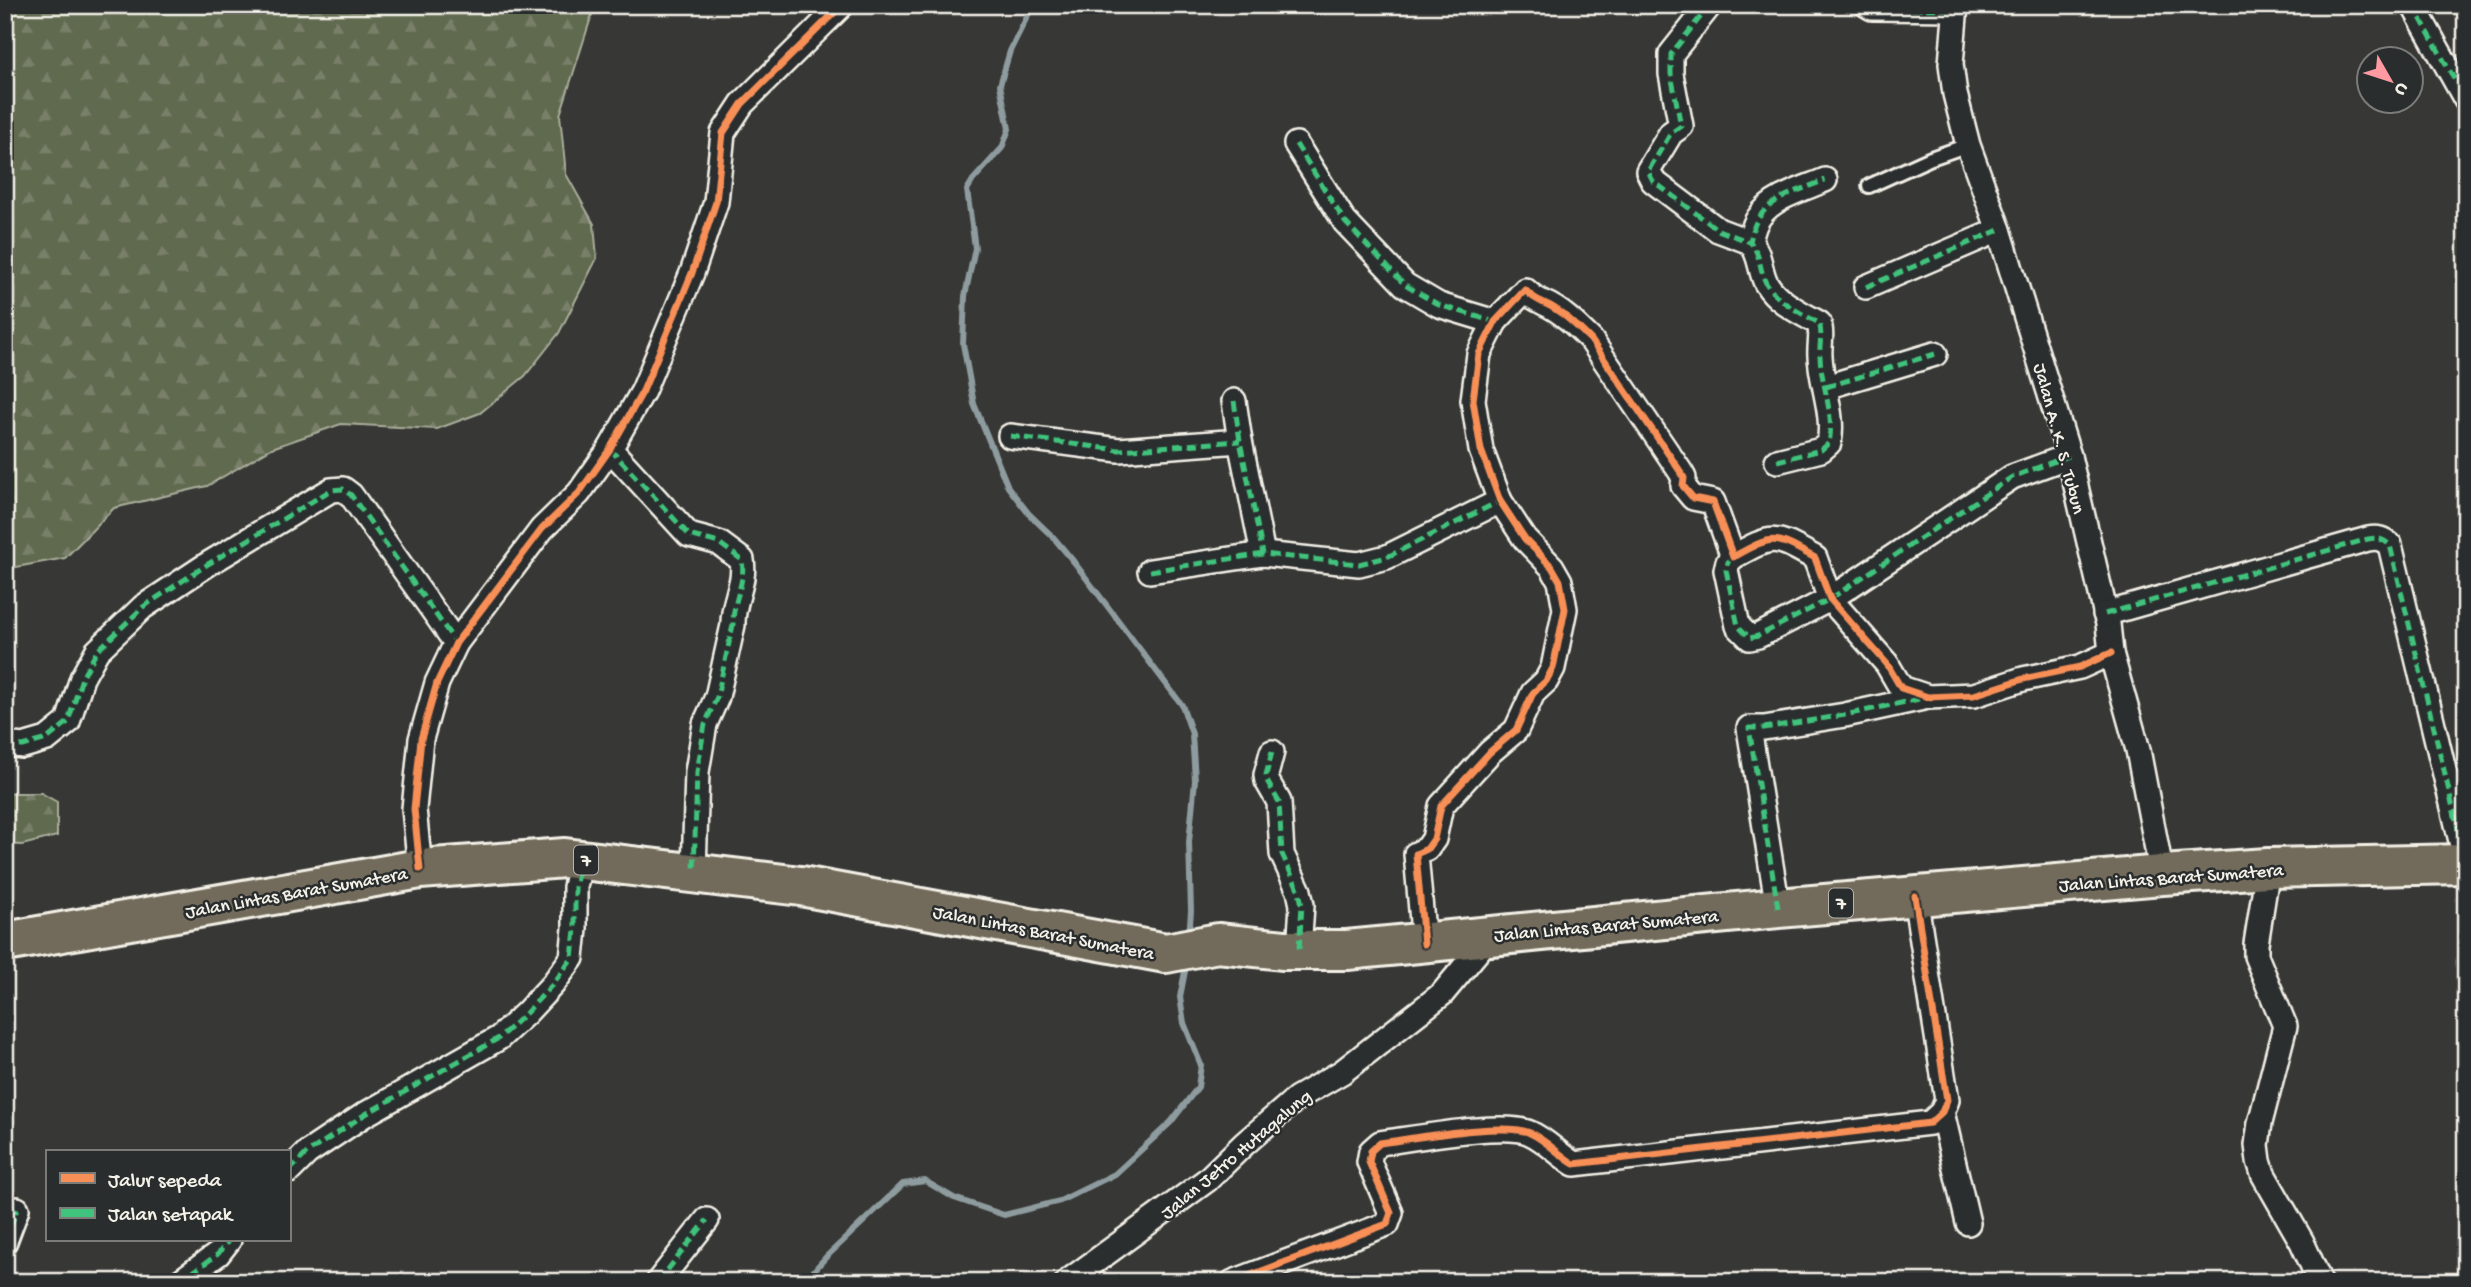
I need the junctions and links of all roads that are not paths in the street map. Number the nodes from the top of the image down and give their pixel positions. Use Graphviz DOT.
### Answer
graph roads {
  1 [pos="842,5"];
  2 [pos="1710,5"];
  3 [pos="1867,5"];
  4 [pos="2413,5"];
  5 [pos="1955,7"];
  6 [pos="2466,100"];
  7 [pos="1296,144"];
  8 [pos="1968,145"];
  9 [pos="1825,180"];
  10 [pos="1869,186"];
  11 [pos="1998,230"];
  12 [pos="1749,242"];
  13 [pos="1866,287"];
  14 [pos="1495,322"];
  15 [pos="1935,354"];
  16 [pos="1825,387"];
  17 [pos="1234,401"];
  18 [pos="1010,436"];
  19 [pos="1240,441"];
  20 [pos="610,449"];
  21 [pos="2068,456"];
  22 [pos="1777,461"];
  23 [pos="1500,501"];
  24 [pos="1263,554"];
  25 [pos="1733,557"];
  26 [pos="1150,571"];
  27 [pos="1830,599"];
  28 [pos="2105,614"];
  29 [pos="456,643"];
  30 [pos="2112,653"];
  31 [pos="1928,697"];
  32 [pos="5,744"];
  33 [pos="1272,752"];
  34 [pos="581,860"];
  35 [pos="2466,863"];
  36 [pos="2268,868"];
  37 [pos="420,869"];
  38 [pos="694,872"];
  39 [pos="2162,875"];
  40 [pos="1915,896"];
  41 [pos="1778,908"];
  42 [pos="1491,935"];
  43 [pos="5,942"];
  44 [pos="1424,944"];
  45 [pos="1299,950"];
  46 [pos="1942,1112"];
  47 [pos="290,1170"];
  48 [pos="17,1209"];
  49 [pos="707,1220"];
  50 [pos="1968,1223"];
  51 [pos="5,1241"];
  52 [pos="227,1242"];
  53 [pos="185,1280"];
  54 [pos="658,1282"];
  55 [pos="1067,1282"];
  56 [pos="1233,1282"];
  57 [pos="2320,1282"];
  1 -- 20 [label="street"];
  2 -- 12 [label="street"];
  3 -- 5 [label="street"];
  4 -- 6 [label="street"];
  5 -- 8 [label="street, Jalan A. K. S. Tubun"];
  7 -- 14 [label="street"];
  8 -- 10 [label="lane"];
  8 -- 11 [label="street, Jalan A. K. S. Tubun"];
  9 -- 12 [label="street"];
  11 -- 13 [label="street"];
  11 -- 21 [label="street, Jalan A. K. S. Tubun"];
  12 -- 16 [label="street"];
  14 -- 23 [label="street"];
  14 -- 25 [label="street"];
  15 -- 16 [label="street"];
  16 -- 22 [label="street"];
  17 -- 19 [label="street"];
  18 -- 19 [label="street"];
  19 -- 24 [label="street"];
  20 -- 29 [label="street"];
  20 -- 38 [label="street"];
  21 -- 27 [label="street"];
  21 -- 28 [label="street, Jalan A. K. S. Tubun"];
  23 -- 24 [label="street"];
  23 -- 44 [label="street"];
  24 -- 26 [label="street"];
  25 -- 27 [label="street"];
  25 -- 27 [label="street"];
  27 -- 31 [label="street"];
  28 -- 30 [label="street, Jalan A. K. S. Tubun"];
  28 -- 35 [label="street"];
  29 -- 32 [label="street"];
  29 -- 37 [label="street"];
  30 -- 31 [label="street"];
  30 -- 39 [label="street, Jalan A. K. S. Tubun"];
  31 -- 41 [label="street"];
  33 -- 45 [label="street"];
  34 -- 37 [label="highway, Jalan Lintas Barat Sumatera / 7"];
  34 -- 38 [label="highway, Jalan Lintas Barat Sumatera / 7"];
  34 -- 47 [label="street"];
  35 -- 36 [label="highway, Jalan Lintas Barat Sumatera / 7"];
  36 -- 39 [label="highway, Jalan Lintas Barat Sumatera / 7"];
  36 -- 57 [label="street"];
  37 -- 43 [label="highway, Jalan Lintas Barat Sumatera / 7"];
  38 -- 45 [label="highway, Jalan Lintas Barat Sumatera / 7"];
  39 -- 40 [label="highway, Jalan Lintas Barat Sumatera / 7"];
  40 -- 41 [label="highway, Jalan Lintas Barat Sumatera / 7"];
  40 -- 46 [label="street"];
  41 -- 42 [label="highway, Jalan Lintas Barat Sumatera / 7"];
  42 -- 44 [label="highway, Jalan Lintas Barat Sumatera / 7"];
  42 -- 55 [label="street, Jalan Jetro Hutagalung"];
  44 -- 45 [label="highway, Jalan Lintas Barat Sumatera / 7"];
  46 -- 50 [label="street"];
  46 -- 56 [label="street"];
  48 -- 51 [label="street"];
  49 -- 54 [label="street"];
  52 -- 53 [label="street"];
}
